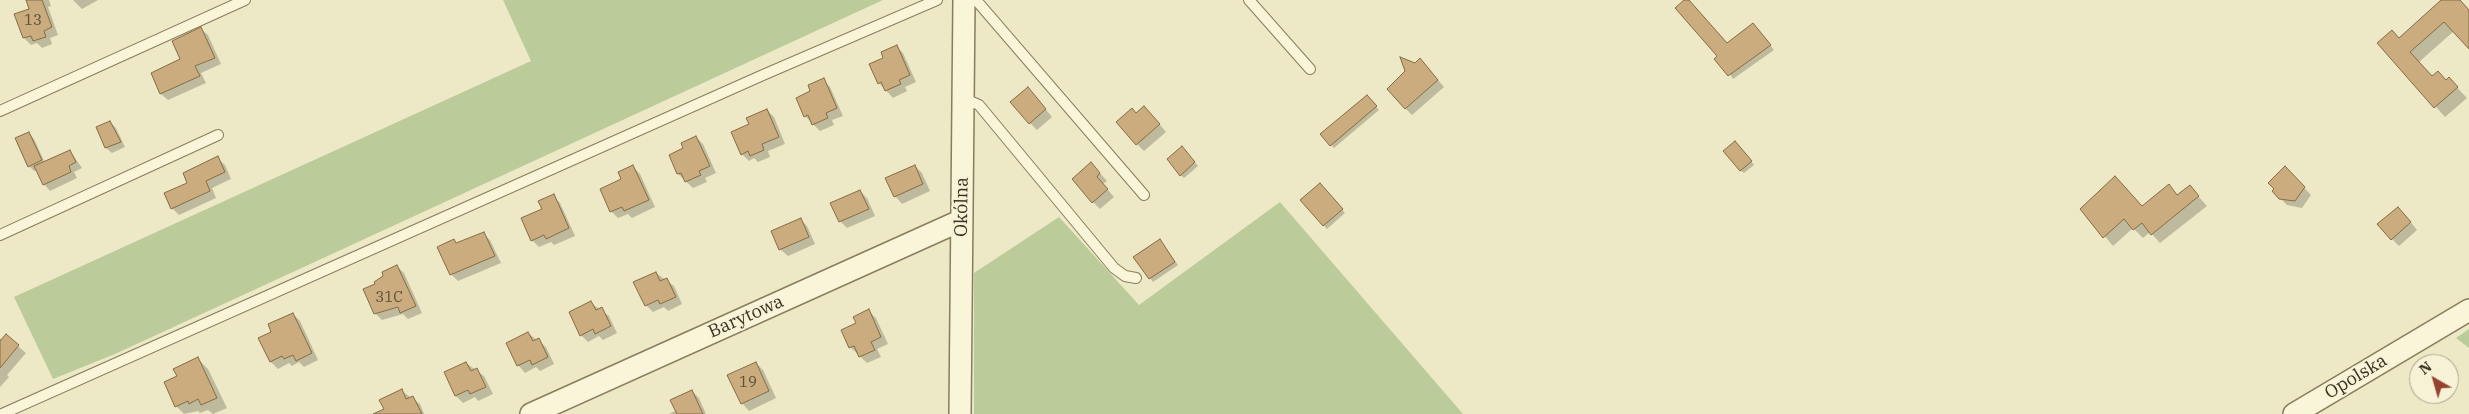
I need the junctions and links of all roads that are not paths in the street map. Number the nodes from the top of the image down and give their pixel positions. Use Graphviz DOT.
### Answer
graph roads {
  1 [pos="245,0"];
  2 [pos="937,0"];
  3 [pos="964,0"];
  4 [pos="976,0"];
  5 [pos="1249,0"];
  6 [pos="1310,69"];
  7 [pos="963,98"];
  8 [pos="0,111"];
  9 [pos="218,135"];
  10 [pos="1144,195"];
  11 [pos="962,220"];
  12 [pos="0,235"];
  13 [pos="1136,278"];
  14 [pos="2469,310"];
  15 [pos="2,414"];
  16 [pos="531,414"];
  17 [pos="960,414"];
  18 [pos="2294,414"];
  1 -- 8 [label="lane"];
  2 -- 15 [label="lane"];
  3 -- 7 [label="street, Okólna"];
  4 -- 10 [label="lane"];
  5 -- 6 [label="lane"];
  7 -- 11 [label="street, Okólna"];
  7 -- 13 [label="lane"];
  9 -- 12 [label="lane"];
  11 -- 16 [label="street, Barytowa"];
  11 -- 17 [label="street, Okólna"];
  14 -- 18 [label="street, Opolska"];
}
